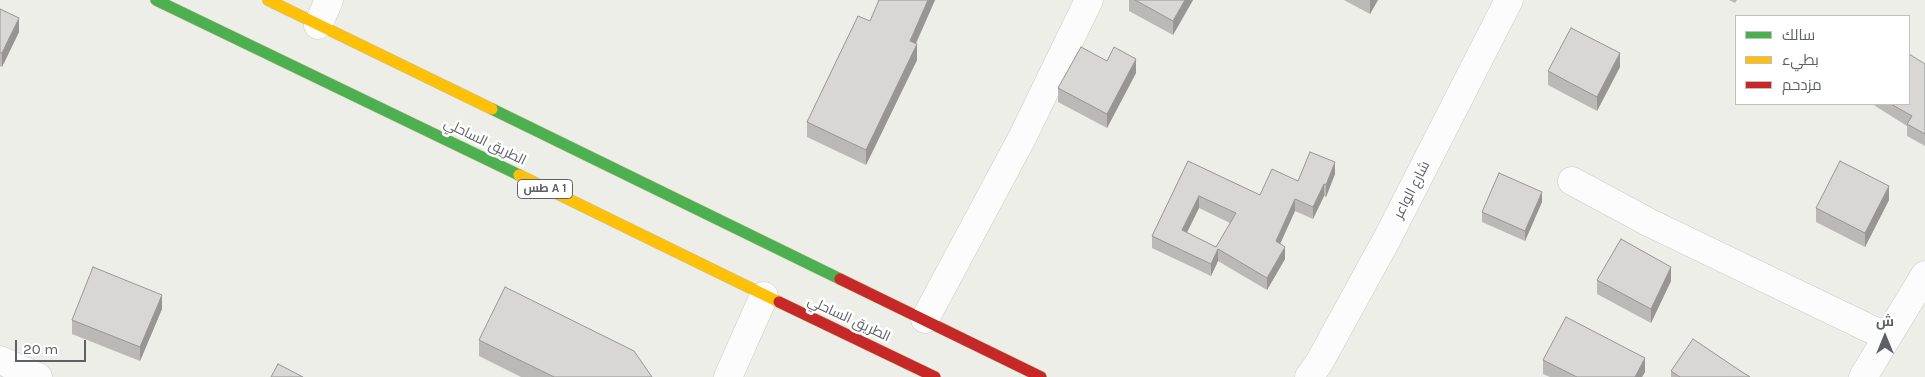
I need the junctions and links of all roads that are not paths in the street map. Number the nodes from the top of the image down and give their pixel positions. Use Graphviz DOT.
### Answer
graph roads {
  1 [pos="156,0"];
  2 [pos="268,0"];
  3 [pos="329,0"];
  4 [pos="1089,0"];
  5 [pos="1509,0"];
  6 [pos="318,25"];
  7 [pos="1572,181"];
  8 [pos="1925,275"];
  9 [pos="764,296"];
  10 [pos="924,319"];
  11 [pos="1887,337"];
  12 [pos="0,360"];
  13 [pos="38,377"];
  14 [pos="728,377"];
  15 [pos="935,377"];
  16 [pos="1041,377"];
  17 [pos="1309,377"];
  18 [pos="1863,377"];
  1 -- 9 [label="highway, الطريق الساحلي / طس A 1"];
  2 -- 6 [label="highway"];
  3 -- 6 [label="street"];
  4 -- 10 [label="street"];
  5 -- 17 [label="street, شارع الواعر"];
  6 -- 10 [label="highway"];
  7 -- 11 [label="street"];
  8 -- 11 [label="street"];
  9 -- 14 [label="street"];
  9 -- 15 [label="highway, الطريق الساحلي / طس A 1"];
  10 -- 16 [label="highway"];
  11 -- 18 [label="street"];
  12 -- 13 [label="street"];
}
